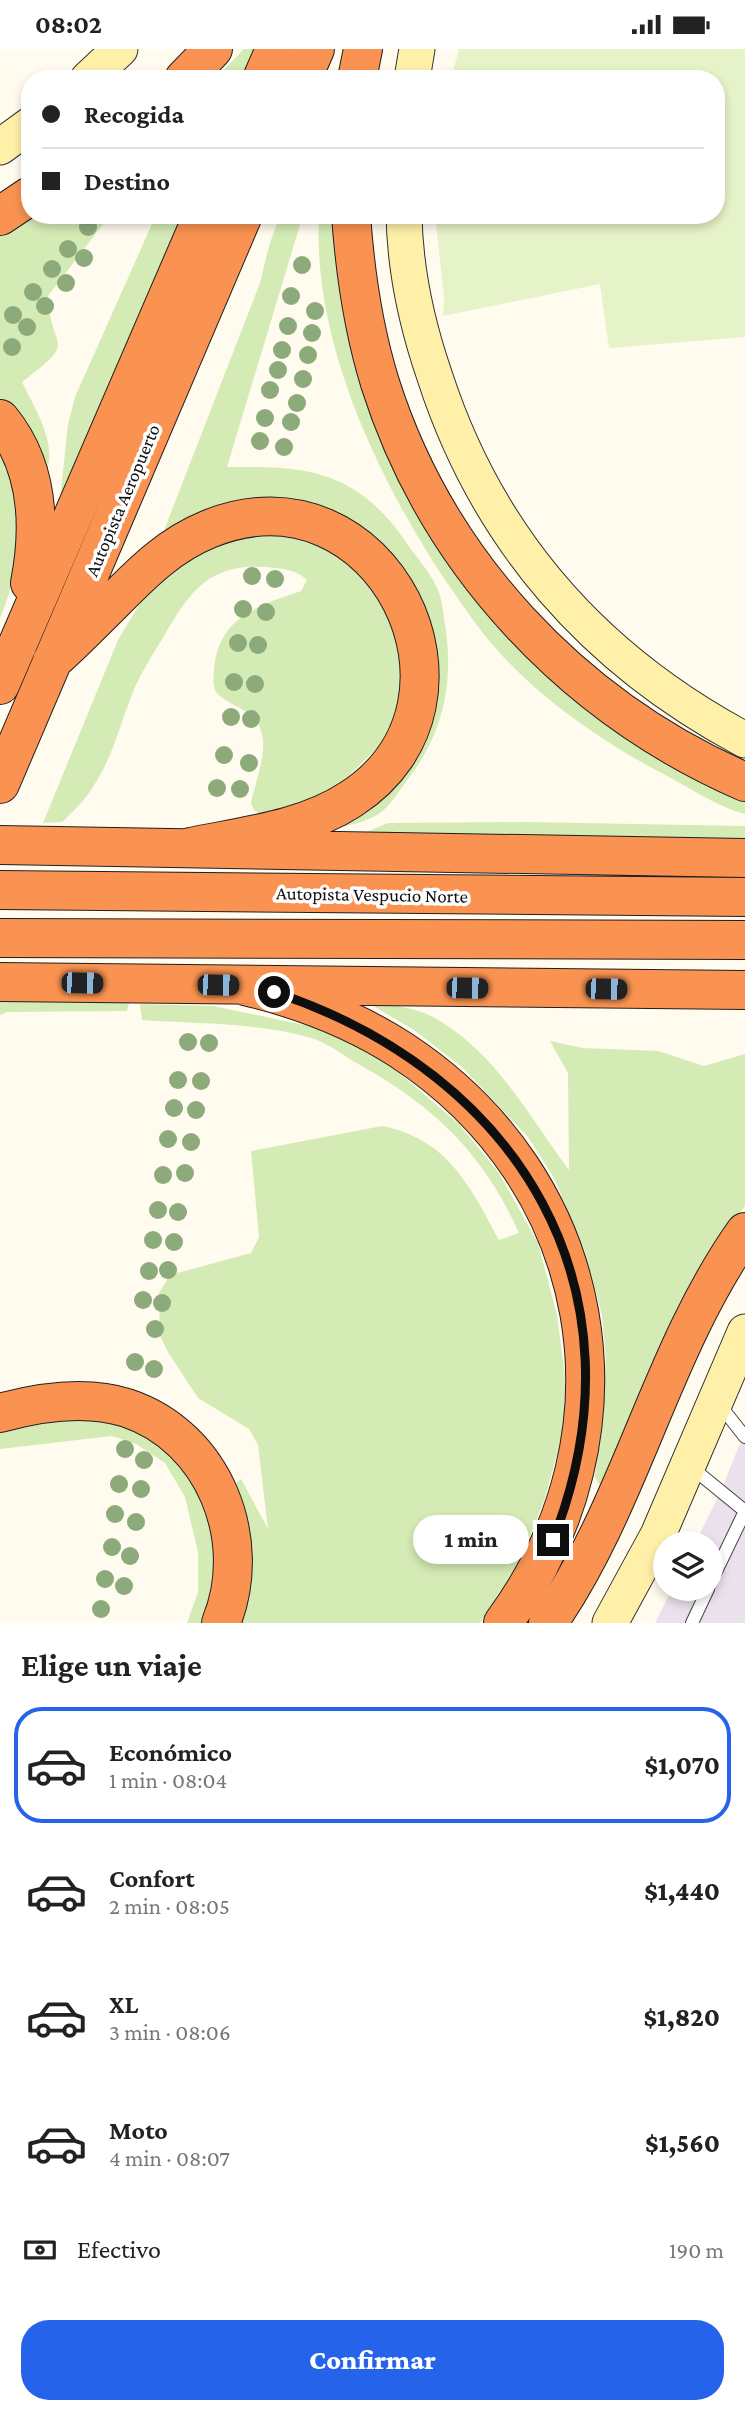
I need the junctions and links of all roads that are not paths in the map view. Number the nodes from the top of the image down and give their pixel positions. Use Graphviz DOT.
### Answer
graph roads {
  1 [pos="120,49"];
  2 [pos="213,49"];
  3 [pos="275,49"];
  4 [pos="315,49"];
  5 [pos="363,49"];
  6 [pos="417,49"];
  7 [pos="98,70"];
  8 [pos="193,70"];
  9 [pos="266,70"];
  10 [pos="306,70"];
  11 [pos="360,70"];
  12 [pos="414,70"];
  13 [pos="21,132"];
  14 [pos="0,147"];
  15 [pos="21,202"];
  16 [pos="0,216"];
  17 [pos="199,224"];
  18 [pos="239,224"];
  19 [pos="352,224"];
  20 [pos="404,224"];
  21 [pos="0,419"];
  22 [pos="52,661"];
  23 [pos="5,673"];
  24 [pos="745,740"];
  25 [pos="745,782"];
  26 [pos="0,784"];
  27 [pos="0,845"];
  28 [pos="190,847"];
  29 [pos="745,858"];
  30 [pos="0,890"];
  31 [pos="745,897"];
  32 [pos="0,938"];
  33 [pos="745,940"];
  34 [pos="0,982"];
  35 [pos="246,986"];
  36 [pos="745,990"];
  37 [pos="745,1232"];
  38 [pos="745,1332"];
  39 [pos="715,1399"];
  40 [pos="0,1413"];
  41 [pos="745,1437"];
  42 [pos="687,1465"];
  43 [pos="745,1511"];
  44 [pos="723,1557"];
  45 [pos="702,1601"];
  46 [pos="221,1623"];
  47 [pos="503,1623"];
  48 [pos="548,1623"];
  49 [pos="610,1623"];
  50 [pos="692,1623"];
  1 -- 7 [label="street"];
  2 -- 8 [label="highway"];
  3 -- 9 [label="highway"];
  4 -- 10 [label="highway"];
  5 -- 11 [label="highway"];
  6 -- 12 [label="street"];
  13 -- 14 [label="street"];
  15 -- 16 [label="highway"];
  17 -- 23 [label="highway, Autopista Aeropuerto"];
  18 -- 22 [label="highway, Autopista Aeropuerto"];
  19 -- 25 [label="highway"];
  20 -- 24 [label="street"];
  21 -- 23 [label="highway"];
  22 -- 26 [label="highway, Autopista Aeropuerto"];
  22 -- 28 [label="highway"];
  27 -- 28 [label="highway"];
  28 -- 29 [label="highway"];
  30 -- 31 [label="highway, Autopista Vespucio Norte"];
  32 -- 33 [label="highway"];
  34 -- 35 [label="highway"];
  35 -- 36 [label="highway"];
  35 -- 47 [label="highway"];
  37 -- 48 [label="highway"];
  38 -- 39 [label="street"];
  39 -- 41 [label="lane"];
  39 -- 42 [label="street"];
  40 -- 46 [label="highway"];
  42 -- 43 [label="lane"];
  42 -- 49 [label="street"];
  43 -- 44 [label="lane"];
  45 -- 50 [label="lane"];
}
